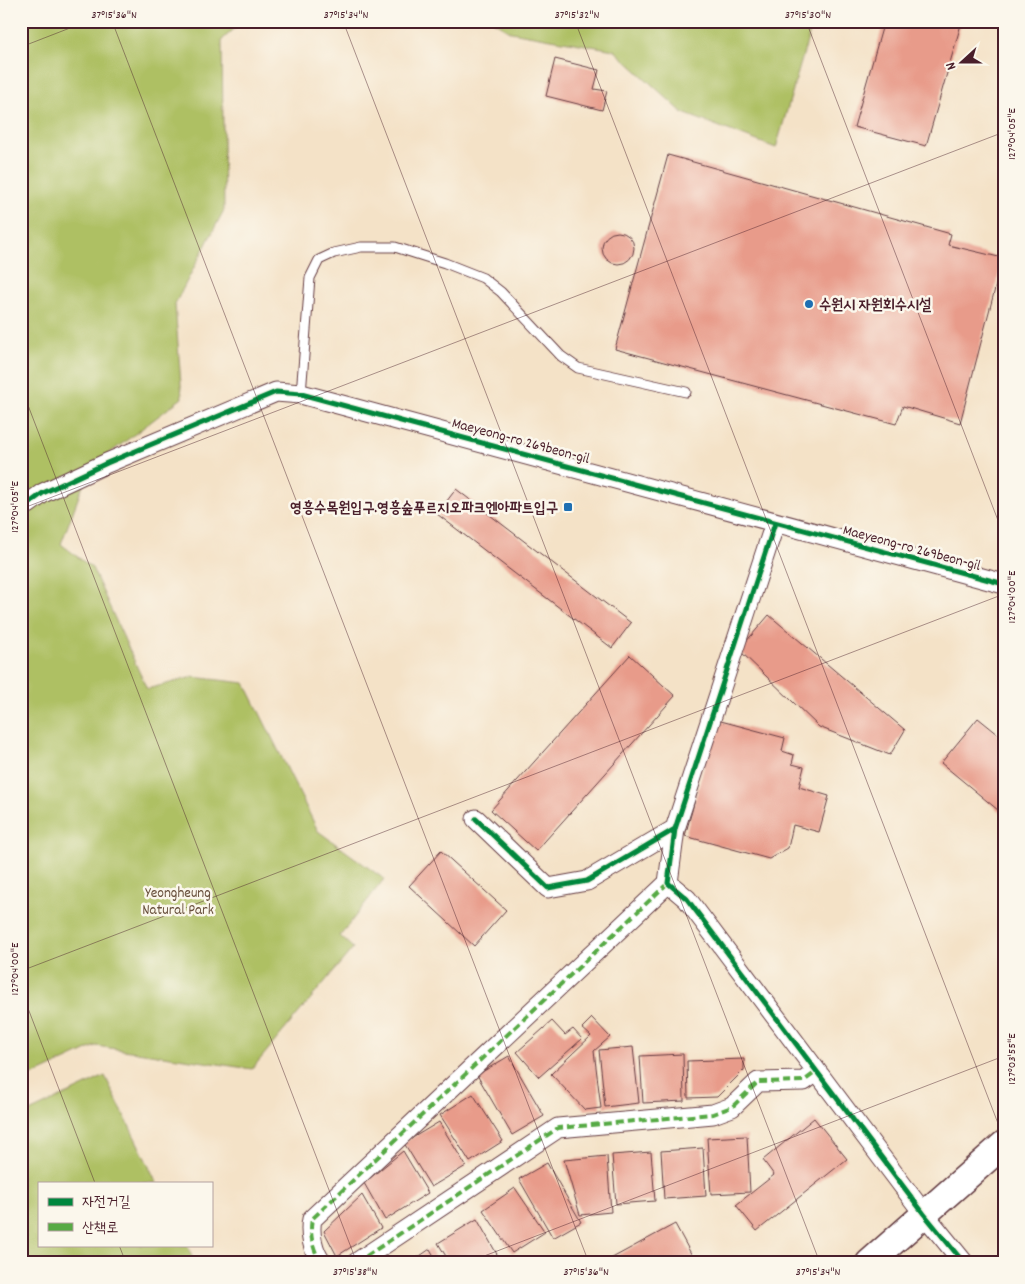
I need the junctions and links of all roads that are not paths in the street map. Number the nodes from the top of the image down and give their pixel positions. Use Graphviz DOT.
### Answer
graph roads {
  1 [pos="686,392"];
  2 [pos="301,394"];
  3 [pos="43,493"];
  4 [pos="21,495"];
  5 [pos="21,506"];
  6 [pos="775,523"];
  7 [pos="1004,584"];
  8 [pos="476,819"];
  9 [pos="675,828"];
  10 [pos="668,883"];
  11 [pos="816,1072"];
  12 [pos="1004,1144"];
  13 [pos="924,1214"];
  14 [pos="322,1263"];
  15 [pos="356,1263"];
  16 [pos="868,1263"];
  17 [pos="964,1263"];
  1 -- 2 [label="lane"];
  2 -- 3 [label="street, Maeyeong-ro 269beon-gil"];
  2 -- 6 [label="street, Maeyeong-ro 269beon-gil"];
  3 -- 4 [label="street"];
  3 -- 5 [label="street"];
  6 -- 7 [label="street, Maeyeong-ro 269beon-gil"];
  6 -- 9 [label="street"];
  8 -- 9 [label="street"];
  9 -- 10 [label="street"];
  10 -- 11 [label="street"];
  10 -- 14 [label="street"];
  11 -- 13 [label="street"];
  11 -- 15 [label="street"];
  12 -- 13 [label="street"];
  13 -- 16 [label="street"];
  13 -- 17 [label="street"];
}
